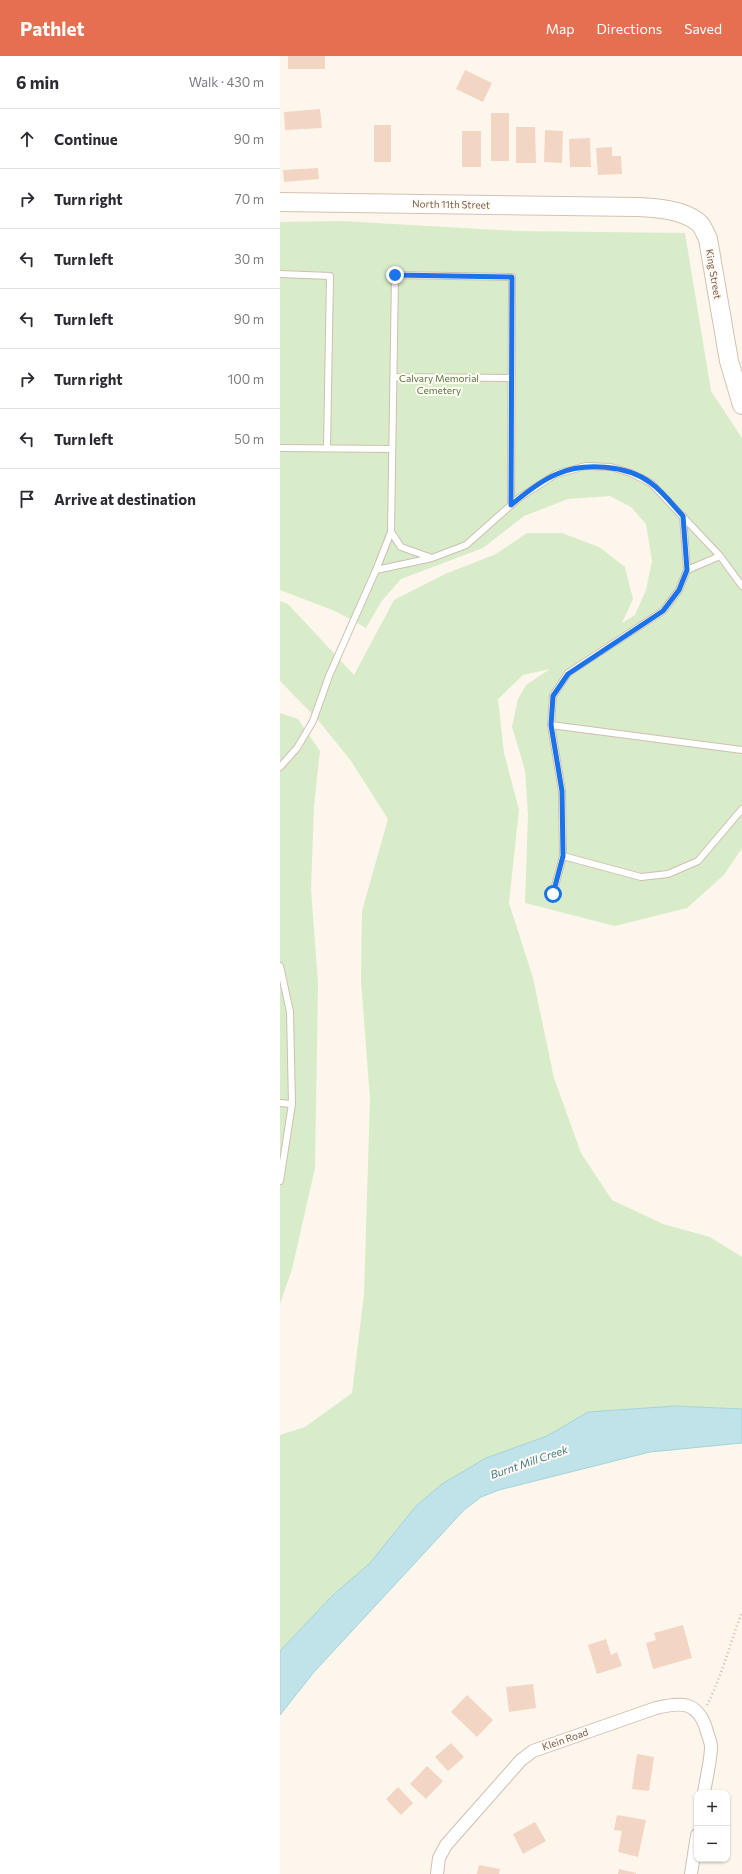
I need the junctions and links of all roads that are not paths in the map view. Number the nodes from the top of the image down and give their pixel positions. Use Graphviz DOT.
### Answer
graph roads {
  1 [pos="280,202"];
  2 [pos="622,206"];
  3 [pos="280,274"];
  4 [pos="394,377"];
  5 [pos="511,378"];
  6 [pos="742,405"];
  7 [pos="280,448"];
  8 [pos="327,448"];
  9 [pos="392,449"];
  10 [pos="511,505"];
  11 [pos="683,516"];
  12 [pos="391,532"];
  13 [pos="720,556"];
  14 [pos="432,558"];
  15 [pos="376,570"];
  16 [pos="687,570"];
  17 [pos="742,586"];
  18 [pos="551,725"];
  19 [pos="742,750"];
  20 [pos="280,767"];
  21 [pos="742,809"];
  22 [pos="563,856"];
  23 [pos="553,894"];
  24 [pos="280,966"];
  25 [pos="280,1103"];
  26 [pos="292,1104"];
  27 [pos="281,1157"];
  28 [pos="280,1181"];
  29 [pos="704,1790"];
  30 [pos="694,1854"];
  31 [pos="436,1874"];
  32 [pos="691,1874"];
  1 -- 2 [label="street, North 11th Street"];
  2 -- 6 [label="street, King Street"];
  3 -- 8 [label="lane"];
  4 -- 5 [label="lane"];
  4 -- 5 [label="lane"];
  4 -- 9 [label="lane"];
  5 -- 10 [label="lane"];
  7 -- 8 [label="lane"];
  8 -- 9 [label="lane"];
  9 -- 12 [label="lane"];
  10 -- 11 [label="lane"];
  10 -- 14 [label="lane"];
  11 -- 13 [label="lane"];
  11 -- 16 [label="lane"];
  12 -- 14 [label="lane"];
  12 -- 15 [label="lane"];
  13 -- 16 [label="lane"];
  13 -- 17 [label="lane"];
  14 -- 15 [label="lane"];
  15 -- 20 [label="lane"];
  16 -- 18 [label="lane"];
  18 -- 19 [label="lane"];
  18 -- 22 [label="lane"];
  21 -- 22 [label="lane"];
  22 -- 23 [label="lane"];
  24 -- 26 [label="lane"];
  25 -- 26 [label="lane"];
  26 -- 27 [label="lane"];
  27 -- 28 [label="lane"];
  29 -- 31 [label="street, Klein Road"];
  30 -- 32 [label="street"];
}
